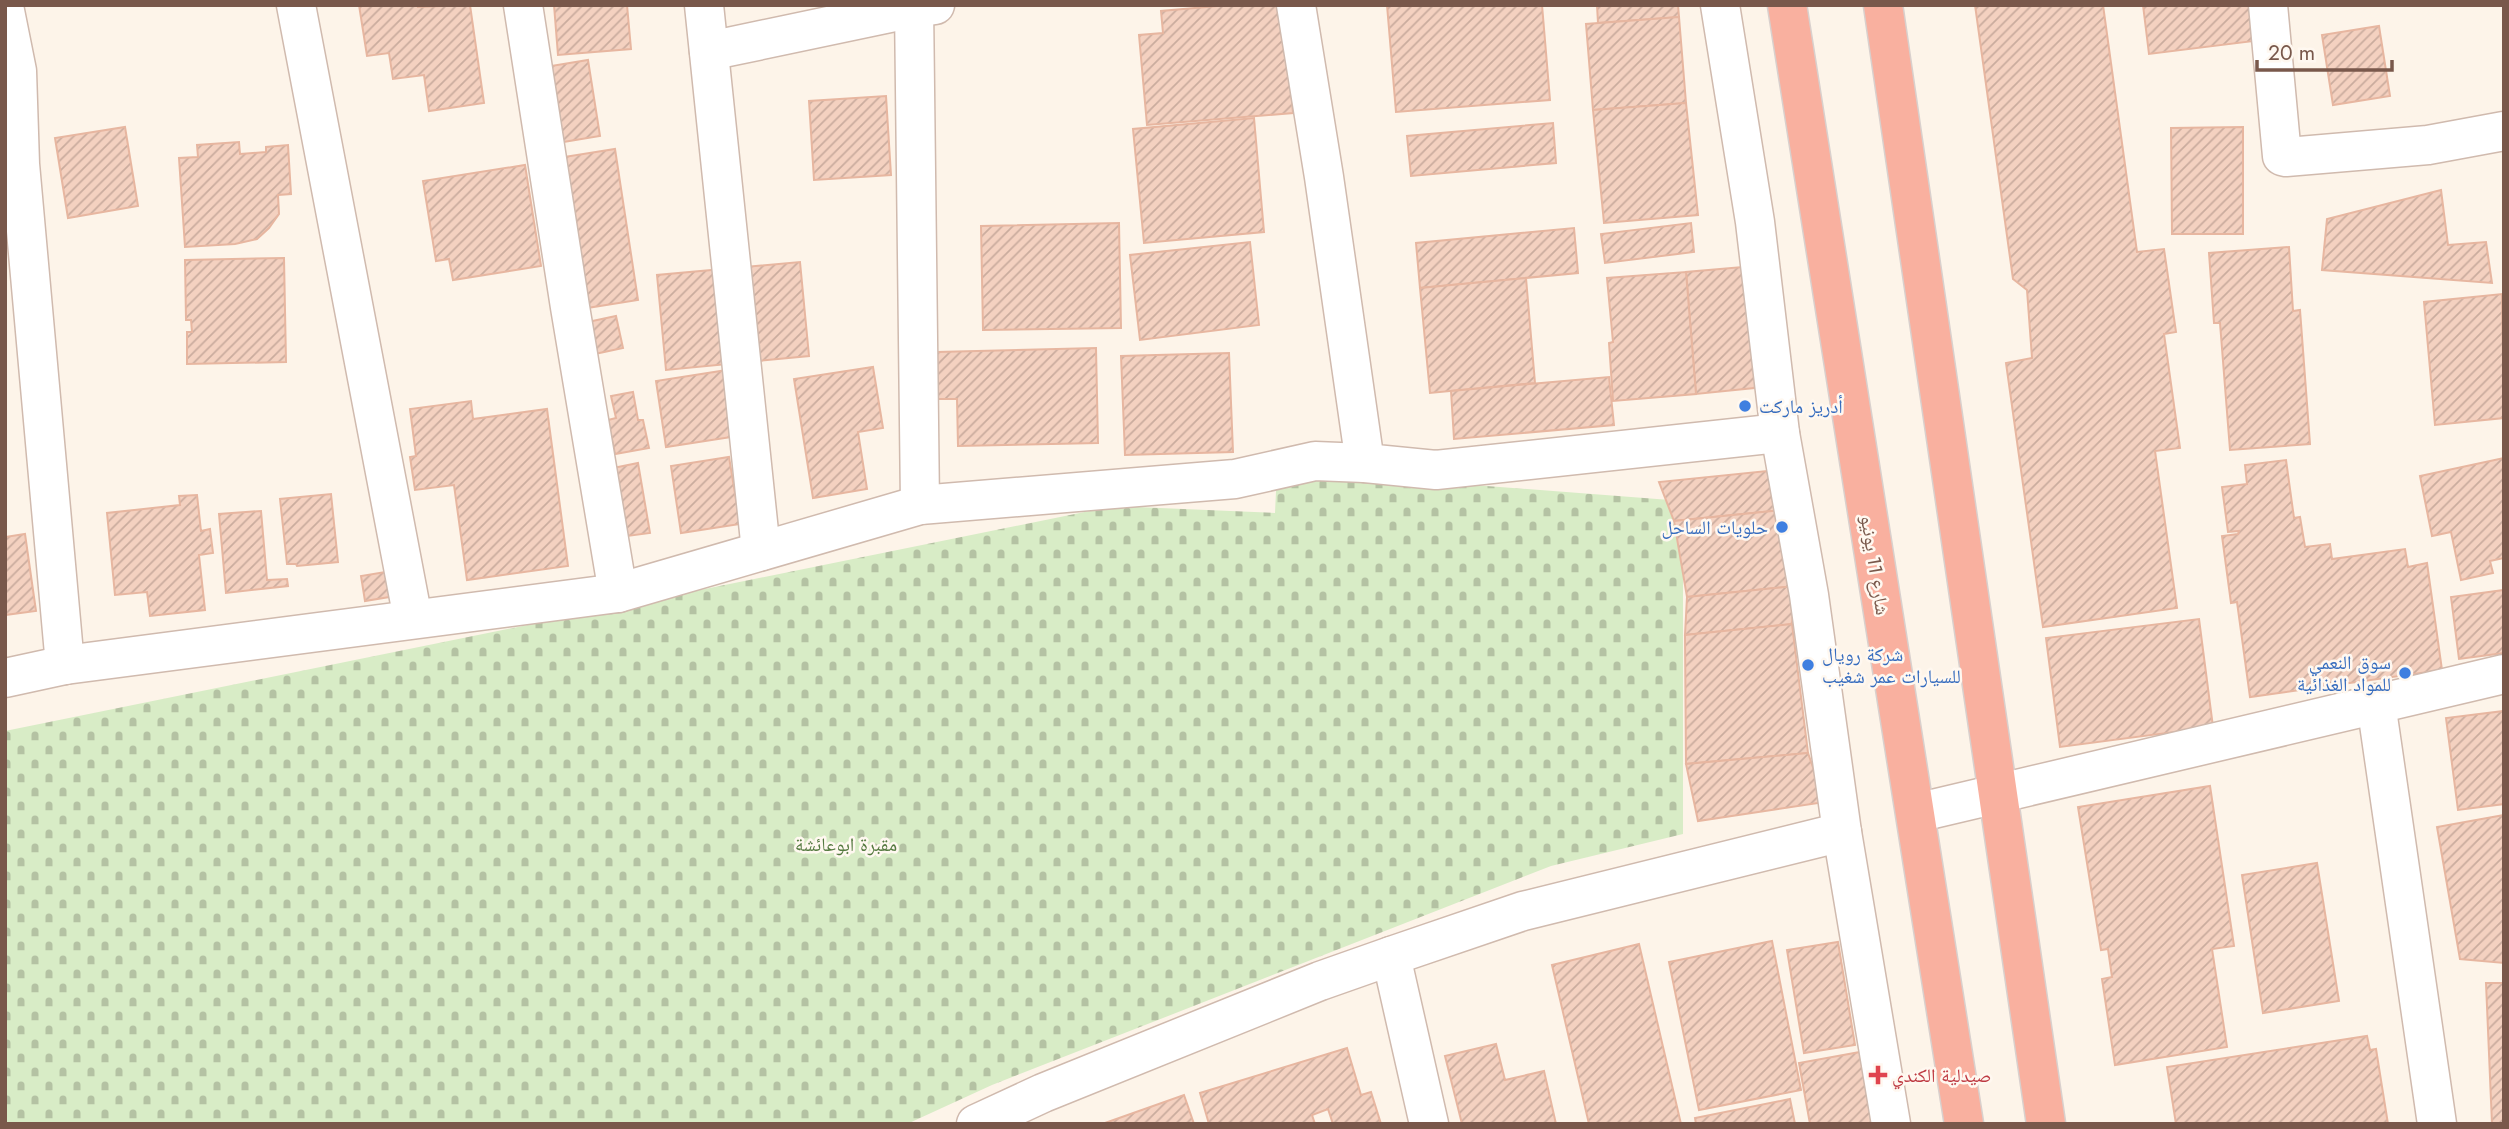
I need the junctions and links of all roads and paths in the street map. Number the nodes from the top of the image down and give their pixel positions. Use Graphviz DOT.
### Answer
graph roads {
  1 [pos="296,5"];
  2 [pos="523,5"];
  3 [pos="704,5"];
  4 [pos="1296,5"];
  5 [pos="1720,5"];
  6 [pos="1787,5"];
  7 [pos="1883,5"];
  8 [pos="2268,5"];
  9 [pos="921,6"];
  10 [pos="5,11"];
  11 [pos="709,51"];
  12 [pos="2504,131"];
  13 [pos="1780,433"];
  14 [pos="1365,463"];
  15 [pos="920,505"];
  16 [pos="761,551"];
  17 [pos="618,593"];
  18 [pos="413,619"];
  19 [pos="65,665"];
  20 [pos="2504,674"];
  21 [pos="5,678"];
  22 [pos="2376,703"];
  23 [pos="1997,795"];
  24 [pos="1916,813"];
  25 [pos="1842,832"];
  26 [pos="1391,956"];
  27 [pos="1047,1109"];
  28 [pos="976,1124"];
  29 [pos="1429,1124"];
  30 [pos="1891,1124"];
  31 [pos="1964,1124"];
  32 [pos="2046,1124"];
  33 [pos="2437,1124"];
  1 -- 18 [label="street"];
  2 -- 17 [label="street"];
  3 -- 11 [label="street"];
  4 -- 14 [label="street"];
  5 -- 13 [label="street"];
  6 -- 24 [label="highway, شارع 11 يونيو"];
  7 -- 23 [label="highway"];
  8 -- 12 [label="street"];
  9 -- 11 [label="street"];
  9 -- 15 [label="street"];
  10 -- 19 [label="street"];
  11 -- 16 [label="street"];
  13 -- 14 [label="street"];
  13 -- 25 [label="street"];
  14 -- 15 [label="street"];
  15 -- 16 [label="street"];
  16 -- 17 [label="street"];
  17 -- 18 [label="street"];
  18 -- 19 [label="street"];
  19 -- 21 [label="street"];
  20 -- 22 [label="street"];
  22 -- 23 [label="street"];
  22 -- 33 [label="street"];
  23 -- 24 [label="street"];
  23 -- 32 [label="highway"];
  24 -- 31 [label="highway, شارع 11 يونيو"];
  25 -- 26 [label="street"];
  25 -- 30 [label="street"];
  26 -- 27 [label="street"];
  26 -- 29 [label="street"];
  27 -- 28 [label="street"];
}
